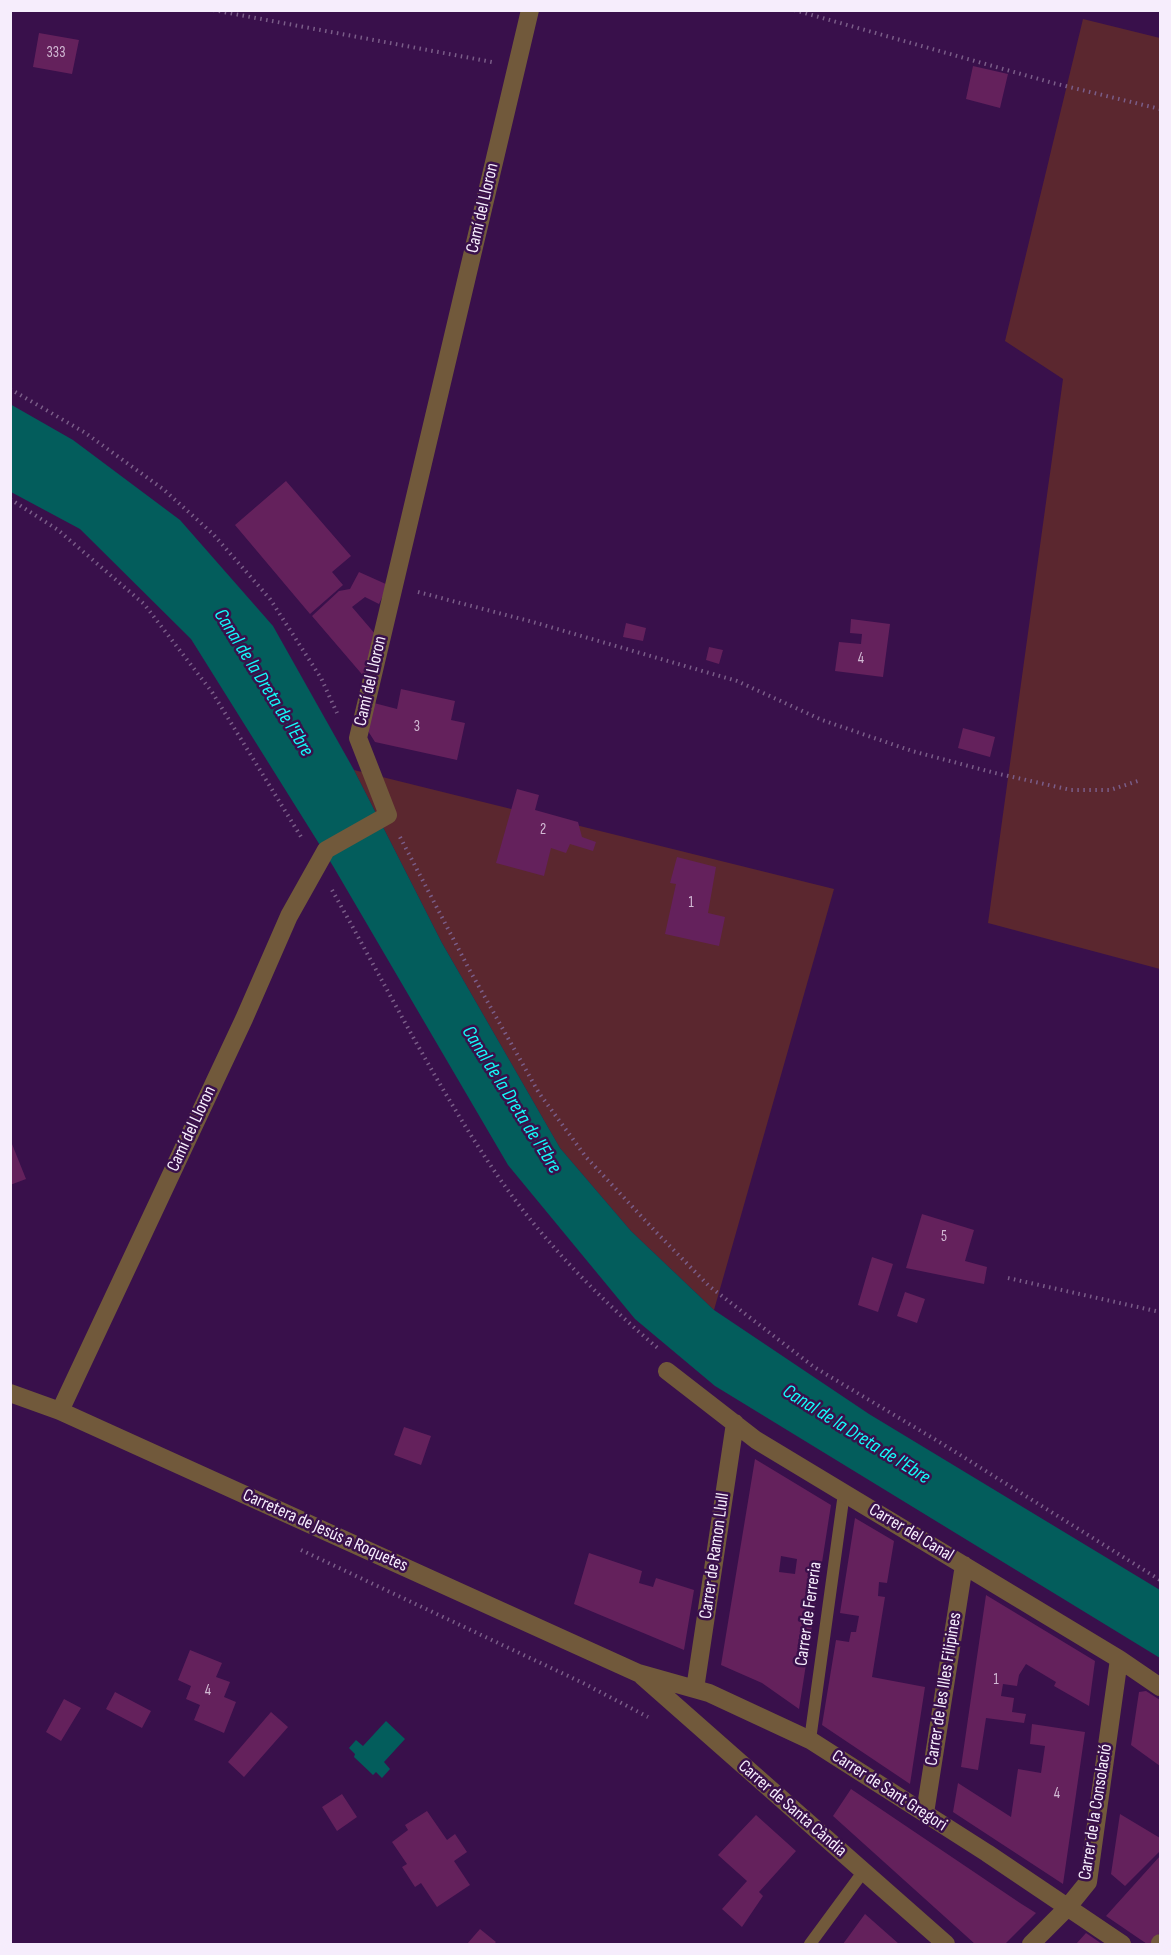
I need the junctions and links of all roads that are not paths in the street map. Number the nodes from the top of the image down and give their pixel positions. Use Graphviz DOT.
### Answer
graph roads {
  1 [pos="530,10"];
  2 [pos="667,1371"];
  3 [pos="10,1393"];
  4 [pos="60,1411"];
  5 [pos="735,1423"];
  6 [pos="844,1493"];
  7 [pos="963,1565"];
  8 [pos="1119,1659"];
  9 [pos="638,1673"];
  10 [pos="1161,1687"];
  11 [pos="695,1689"];
  12 [pos="810,1740"];
  13 [pos="925,1814"];
  14 [pos="863,1872"];
  15 [pos="1067,1908"];
  16 [pos="810,1944"];
  17 [pos="946,1944"];
  18 [pos="1031,1944"];
  19 [pos="1122,1944"];
  1 -- 4 [label="street, Camí del Lloron"];
  2 -- 5 [label="street, Carrer del Canal"];
  3 -- 4 [label="street, Carretera de Jesús a Roquetes"];
  4 -- 9 [label="street, Carretera de Jesús a Roquetes"];
  5 -- 6 [label="street, Carrer del Canal"];
  5 -- 11 [label="street, Carrer de Ramon Llull"];
  6 -- 7 [label="street, Carrer del Canal"];
  6 -- 12 [label="lane, Carrer de Ferreria"];
  7 -- 8 [label="street, Carrer del Canal"];
  7 -- 13 [label="street, Carrer de les Illes Filipines"];
  8 -- 10 [label="street, Carrer del Canal"];
  8 -- 15 [label="street, Carrer de la Consolació"];
  9 -- 11 [label="street, Carrer de Sant Gregori"];
  9 -- 14 [label="street, Carrer de Santa Càndia"];
  11 -- 12 [label="street, Carrer de Sant Gregori"];
  12 -- 13 [label="street, Carrer de Sant Gregori"];
  13 -- 15 [label="street, Carrer de Sant Gregori"];
  14 -- 16 [label="lane"];
  14 -- 17 [label="street, Carrer de Santa Càndia"];
  15 -- 18 [label="street, Carrer de la Consolació"];
  15 -- 19 [label="street, Carrer de Sant Gregori"];
}
